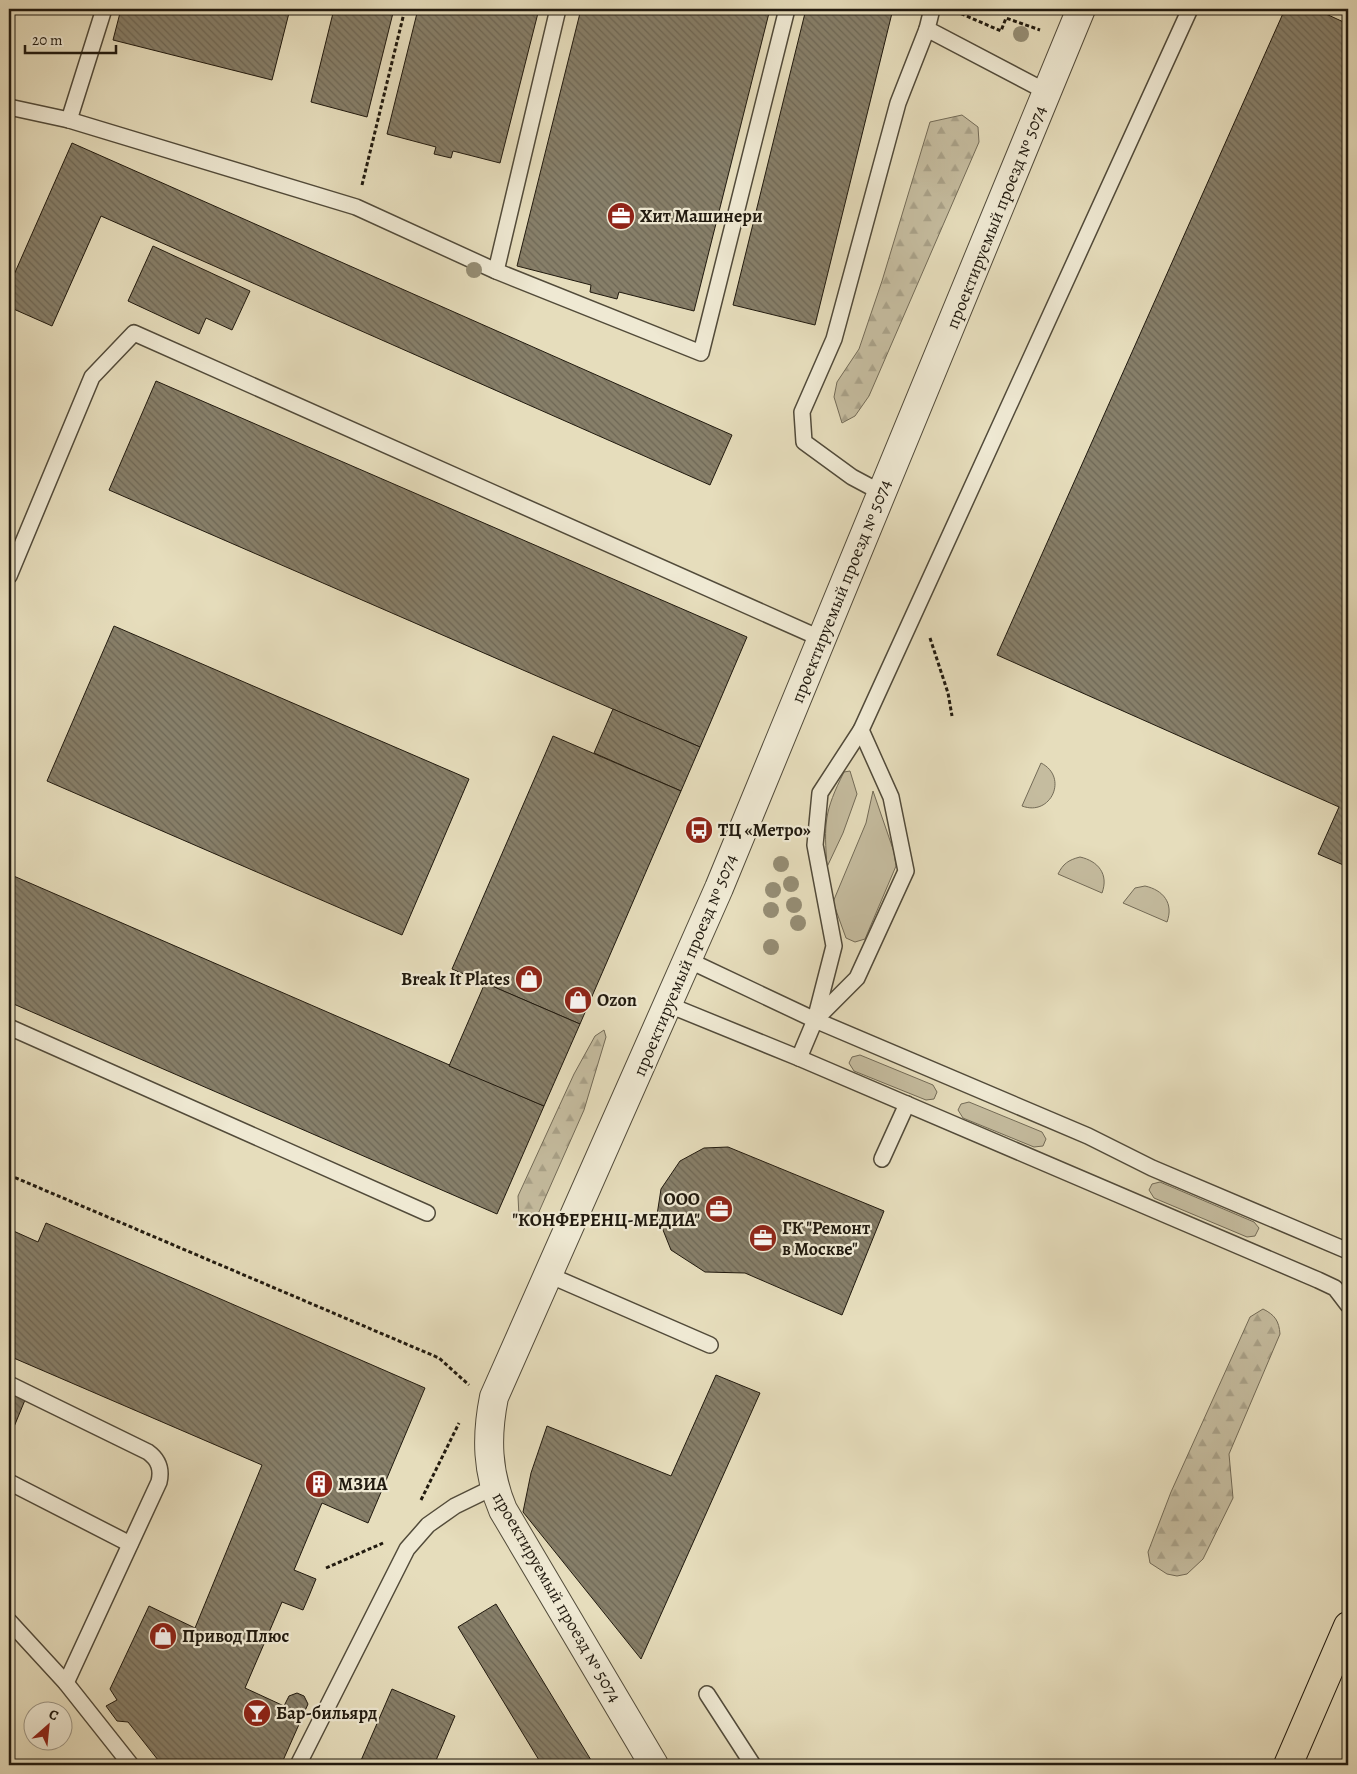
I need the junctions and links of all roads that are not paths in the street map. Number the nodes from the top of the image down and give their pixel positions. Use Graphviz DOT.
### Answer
graph roads {
  1 [pos="104,9"];
  2 [pos="558,9"];
  3 [pos="787,9"];
  4 [pos="932,9"];
  5 [pos="1081,9"];
  6 [pos="1190,9"];
  7 [pos="927,29"];
  8 [pos="1047,92"];
  9 [pos="9,107"];
  10 [pos="69,120"];
  11 [pos="496,271"];
  12 [pos="882,493"];
  13 [pos="9,576"];
  14 [pos="822,638"];
  15 [pos="861,730"];
  16 [pos="688,960"];
  17 [pos="669,1004"];
  18 [pos="815,1020"];
  19 [pos="9,1027"];
  20 [pos="799,1058"];
  21 [pos="907,1104"];
  22 [pos="882,1159"];
  23 [pos="427,1213"];
  24 [pos="1348,1251"];
  25 [pos="548,1275"];
  26 [pos="1348,1305"];
  27 [pos="710,1345"];
  28 [pos="9,1384"];
  29 [pos="9,1482"];
  30 [pos="494,1487"];
  31 [pos="130,1544"];
  32 [pos="9,1622"];
  33 [pos="1348,1626"];
  34 [pos="66,1683"];
  35 [pos="707,1694"];
  36 [pos="131,1765"];
  37 [pos="298,1765"];
  38 [pos="654,1765"];
  39 [pos="753,1765"];
  40 [pos="1288,1765"];
  1 -- 10 [label="lane"];
  2 -- 11 [label="lane"];
  3 -- 11 [label="lane"];
  4 -- 7 [label="lane"];
  5 -- 8 [label="street, проектируемый проезд № 5074"];
  6 -- 15 [label="lane"];
  7 -- 8 [label="lane"];
  7 -- 12 [label="lane"];
  8 -- 12 [label="street, проектируемый проезд № 5074"];
  9 -- 10 [label="lane"];
  10 -- 11 [label="lane"];
  12 -- 14 [label="street, проектируемый проезд № 5074"];
  13 -- 14 [label="lane"];
  14 -- 16 [label="street, проектируемый проезд № 5074"];
  15 -- 18 [label="lane"];
  15 -- 18 [label="lane"];
  16 -- 17 [label="street, проектируемый проезд № 5074"];
  16 -- 18 [label="lane"];
  17 -- 20 [label="lane"];
  17 -- 25 [label="street, проектируемый проезд № 5074"];
  18 -- 20 [label="lane"];
  18 -- 24 [label="lane"];
  19 -- 23 [label="lane"];
  20 -- 21 [label="lane"];
  21 -- 22 [label="lane"];
  21 -- 26 [label="lane"];
  25 -- 27 [label="lane"];
  25 -- 30 [label="street, проектируемый проезд № 5074"];
  28 -- 31 [label="lane"];
  29 -- 31 [label="lane"];
  30 -- 37 [label="lane"];
  30 -- 38 [label="street, проектируемый проезд № 5074"];
  31 -- 34 [label="lane"];
  32 -- 34 [label="lane"];
  33 -- 40 [label="highway"];
  34 -- 36 [label="lane"];
  35 -- 39 [label="lane"];
}
